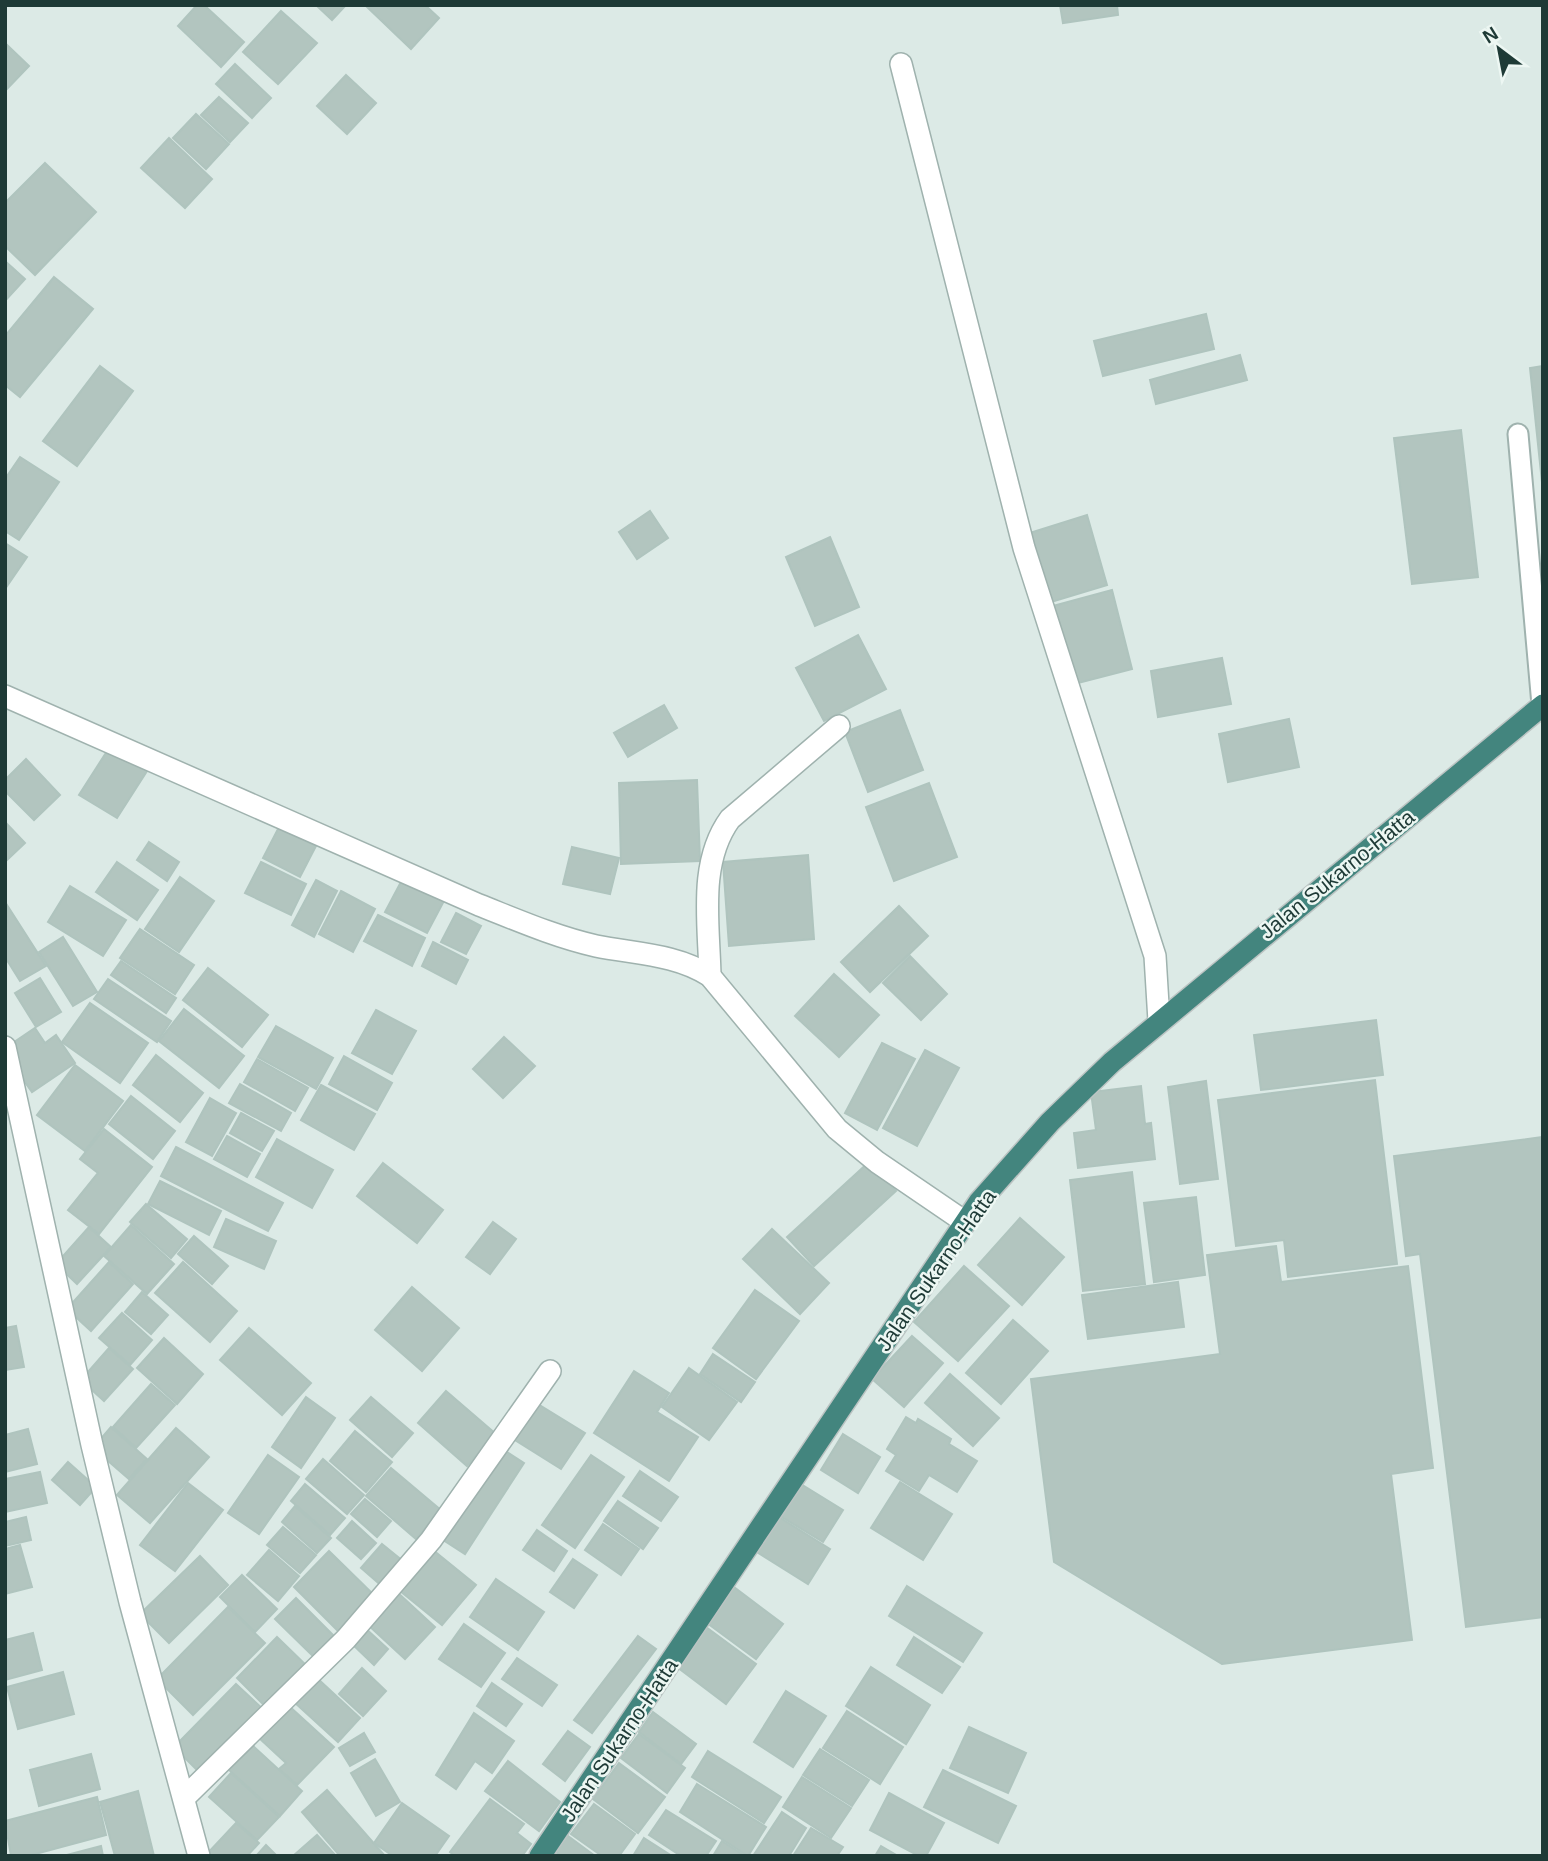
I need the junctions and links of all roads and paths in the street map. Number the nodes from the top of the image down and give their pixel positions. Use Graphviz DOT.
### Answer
graph roads {
  1 [pos="901,64"];
  2 [pos="1518,434"];
  3 [pos="5,696"];
  4 [pos="1543,705"];
  5 [pos="839,726"];
  6 [pos="710,976"];
  7 [pos="1159,1021"];
  8 [pos="5,1047"];
  9 [pos="965,1222"];
  10 [pos="550,1371"];
  11 [pos="184,1798"];
  12 [pos="199,1856"];
  13 [pos="540,1856"];
  1 -- 7 [label="street"];
  2 -- 4 [label="lane"];
  3 -- 6 [label="street"];
  4 -- 7 [label="highway, Jalan Sukarno-Hatta"];
  5 -- 6 [label="street"];
  6 -- 9 [label="street"];
  7 -- 9 [label="highway, Jalan Sukarno-Hatta"];
  8 -- 11 [label="street"];
  9 -- 13 [label="highway, Jalan Sukarno-Hatta"];
  10 -- 11 [label="street"];
  11 -- 12 [label="street"];
}
